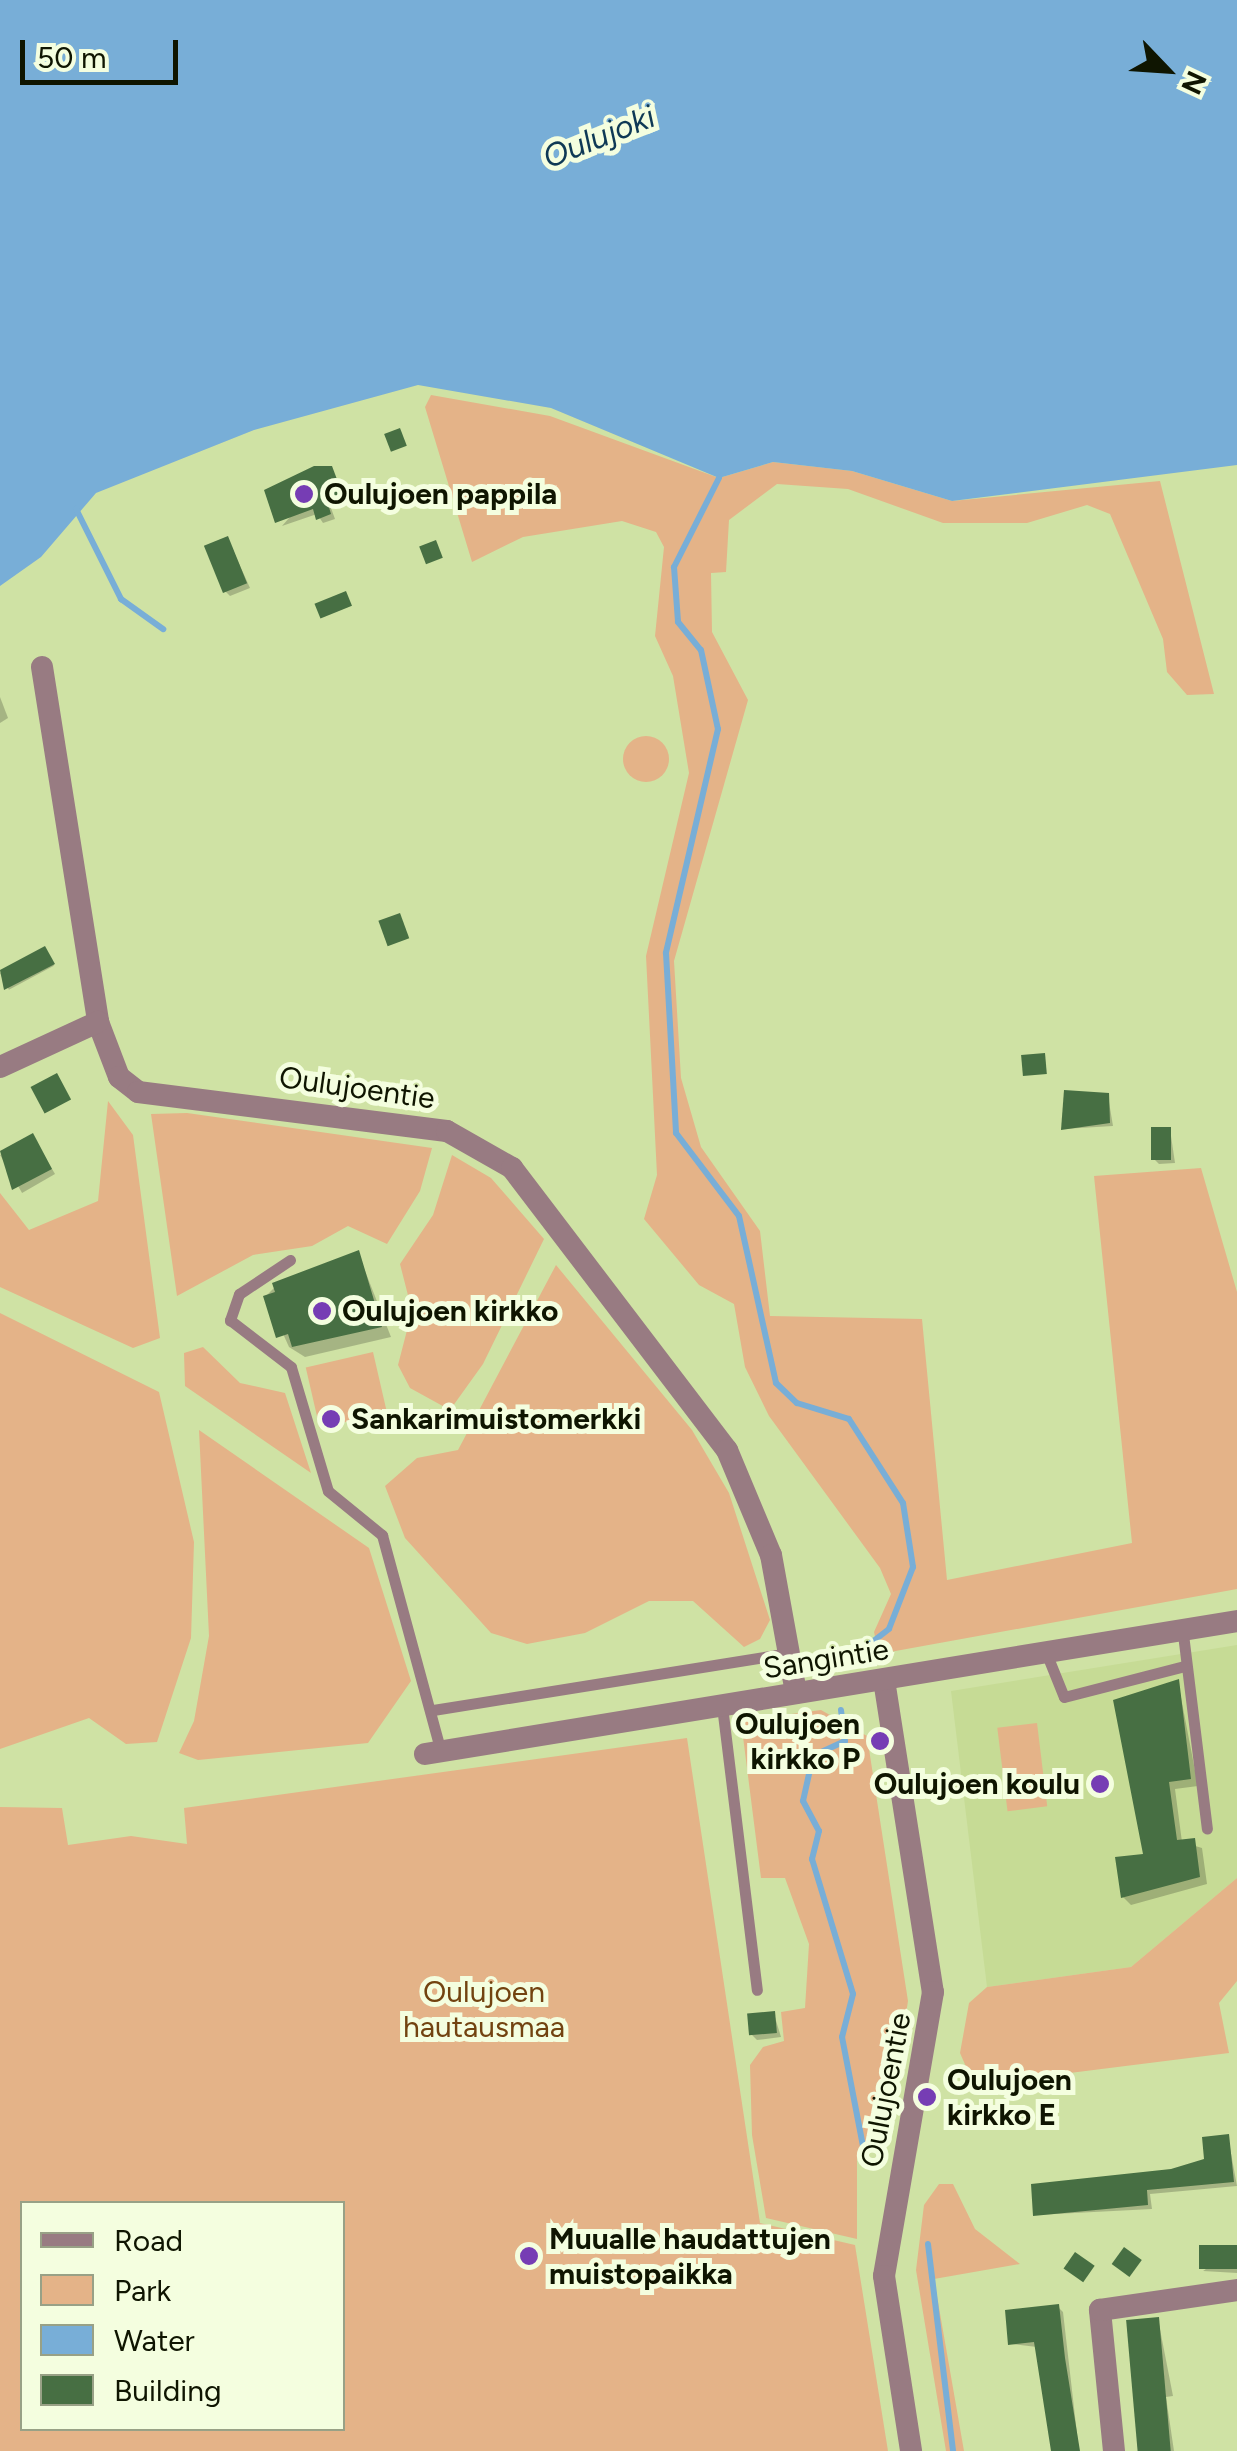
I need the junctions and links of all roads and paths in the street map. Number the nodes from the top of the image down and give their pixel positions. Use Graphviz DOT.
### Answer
graph roads {
  1 [pos="42,666"];
  2 [pos="98,1022"];
  3 [pos="0,1067"];
  4 [pos="290,1260"];
  5 [pos="1237,1621"];
  6 [pos="1183,1634"];
  7 [pos="789,1653"];
  8 [pos="1046,1654"];
  9 [pos="1185,1666"];
  10 [pos="884,1680"];
  11 [pos="796,1693"];
  12 [pos="722,1706"];
  13 [pos="434,1710"];
  14 [pos="433,1753"];
  15 [pos="1207,1830"];
  16 [pos="756,1990"];
  17 [pos="1237,2290"];
  18 [pos="911,2451"];
  19 [pos="1114,2451"];
  1 -- 2 [label="street, Oulujoentie"];
  2 -- 3 [label="street"];
  2 -- 7 [label="street, Oulujoentie"];
  4 -- 13 [label="lane"];
  5 -- 6 [label="street, Sangintie"];
  6 -- 8 [label="street, Sangintie"];
  6 -- 9 [label="lane"];
  7 -- 11 [label="street, Oulujoentie"];
  7 -- 13 [label="lane"];
  8 -- 9 [label="lane"];
  8 -- 10 [label="street, Sangintie"];
  9 -- 15 [label="lane"];
  10 -- 11 [label="street, Sangintie"];
  10 -- 18 [label="street, Oulujoentie"];
  11 -- 12 [label="street, Sangintie"];
  12 -- 14 [label="street, Sangintie"];
  12 -- 16 [label="lane"];
  13 -- 14 [label="lane"];
  17 -- 19 [label="street"];
}
